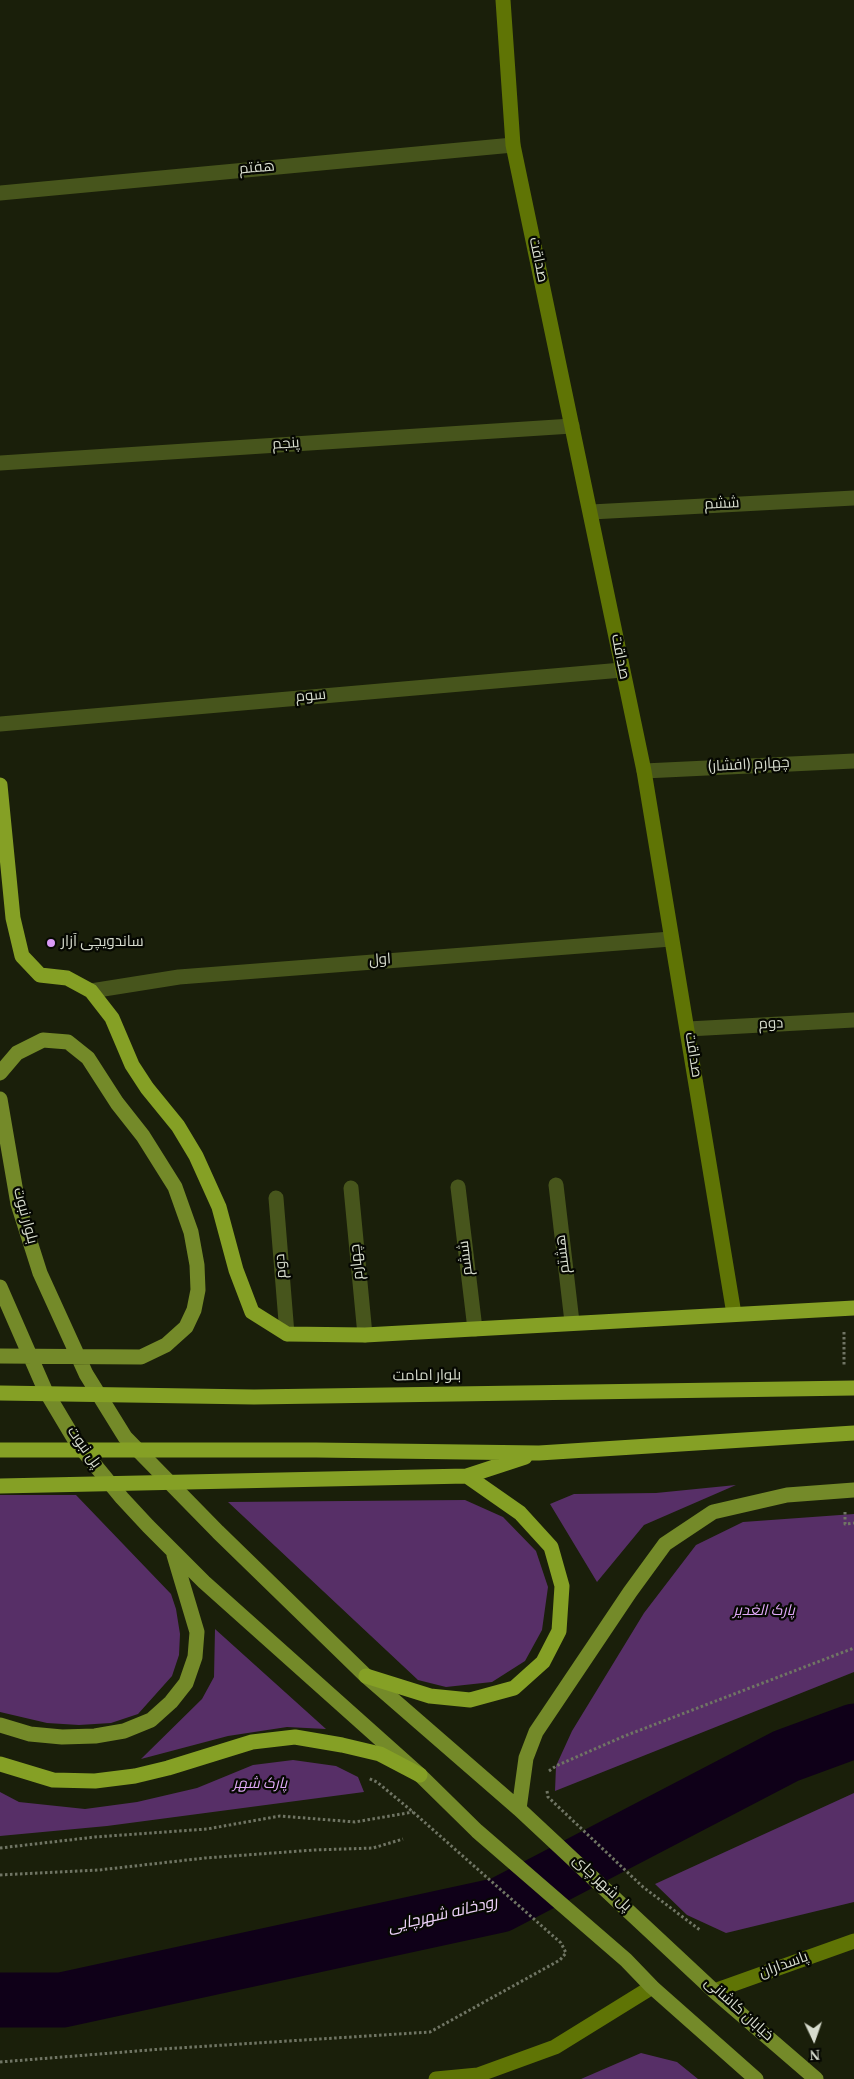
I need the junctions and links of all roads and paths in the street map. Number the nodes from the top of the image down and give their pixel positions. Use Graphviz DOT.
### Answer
graph roads {
  1 [pos="503,0"];
  2 [pos="513,145"];
  3 [pos="0,193"];
  4 [pos="572,426"];
  5 [pos="0,463"];
  6 [pos="854,498"];
  7 [pos="591,512"];
  8 [pos="622,670"];
  9 [pos="0,724"];
  10 [pos="854,762"];
  11 [pos="644,771"];
  12 [pos="0,785"];
  13 [pos="671,939"];
  14 [pos="91,991"];
  15 [pos="854,1020"];
  16 [pos="688,1030"];
  17 [pos="0,1073"];
  18 [pos="0,1099"];
  19 [pos="556,1185"];
  20 [pos="458,1187"];
  21 [pos="351,1188"];
  22 [pos="276,1198"];
  23 [pos="0,1287"];
  24 [pos="854,1308"];
  25 [pos="734,1314"];
  26 [pos="572,1322"];
  27 [pos="475,1329"];
  28 [pos="287,1334"];
  29 [pos="365,1335"];
  30 [pos="0,1356"];
  31 [pos="854,1388"];
  32 [pos="0,1392"];
  33 [pos="854,1433"];
  34 [pos="0,1450"];
  35 [pos="538,1453"];
  36 [pos="467,1476"];
  37 [pos="0,1486"];
  38 [pos="854,1490"];
  39 [pos="854,1510"];
  40 [pos="835,1512"];
  41 [pos="845,1524"];
  42 [pos="854,1524"];
  43 [pos="218,1532"];
  44 [pos="174,1553"];
  45 [pos="854,1648"];
  46 [pos="366,1676"];
  47 [pos="0,1725"];
  48 [pos="0,1764"];
  49 [pos="547,1766"];
  50 [pos="361,1774"];
  51 [pos="420,1775"];
  52 [pos="547,1789"];
  53 [pos="519,1809"];
  54 [pos="414,1812"];
  55 [pos="403,1839"];
  56 [pos="0,1848"];
  57 [pos="0,1875"];
  58 [pos="700,1930"];
  59 [pos="854,1940"];
  60 [pos="683,1960"];
  61 [pos="652,1987"];
  62 [pos="714,1991"];
  63 [pos="0,2062"];
  64 [pos="436,2079"];
  65 [pos="756,2079"];
  66 [pos="816,2079"];
  1 -- 2 [label="street, صداقت"];
  2 -- 3 [label="street, هفتم"];
  2 -- 4 [label="street, صداقت"];
  4 -- 5 [label="street, پنجم"];
  4 -- 7 [label="street, صداقت"];
  6 -- 7 [label="street, ششم"];
  7 -- 8 [label="street, صداقت"];
  8 -- 9 [label="street, سوم"];
  8 -- 11 [label="street, صداقت"];
  10 -- 11 [label="street, چهارم (افشار)"];
  11 -- 13 [label="street, صداقت"];
  12 -- 14 [label="highway"];
  13 -- 14 [label="street, اول"];
  13 -- 16 [label="street, صداقت"];
  14 -- 28 [label="highway"];
  15 -- 16 [label="street, دوم"];
  16 -- 25 [label="street, صداقت"];
  17 -- 30 [label="main road"];
  18 -- 43 [label="main road, بلوار نبوت"];
  19 -- 26 [label="street, هشتم"];
  20 -- 27 [label="street, ششم"];
  21 -- 29 [label="street, چهارم"];
  22 -- 28 [label="street, دوم"];
  23 -- 44 [label="main road, پل نبوت"];
  24 -- 25 [label="highway"];
  25 -- 26 [label="highway"];
  26 -- 27 [label="highway"];
  27 -- 29 [label="highway"];
  28 -- 29 [label="highway"];
  31 -- 32 [label="highway, بلوار امامت"];
  33 -- 35 [label="highway"];
  34 -- 35 [label="highway"];
  35 -- 36 [label="highway"];
  36 -- 37 [label="highway"];
  36 -- 46 [label="highway"];
  38 -- 53 [label="main road"];
  39 -- 40 [label="path"];
  41 -- 42 [label="path"];
  43 -- 46 [label="main road, پل شهر چای"];
  44 -- 47 [label="main road"];
  44 -- 51 [label="main road, پل نبوت"];
  45 -- 49 [label="path"];
  46 -- 53 [label="main road, پل شهر چای"];
  48 -- 51 [label="highway"];
  50 -- 54 [label="path"];
  51 -- 61 [label="main road, پل نبوت"];
  52 -- 58 [label="path"];
  53 -- 60 [label="main road, پل شهر چای"];
  54 -- 56 [label="path"];
  54 -- 63 [label="path"];
  55 -- 57 [label="path"];
  59 -- 62 [label="street, پاسداران"];
  60 -- 62 [label="main road, خیابان کاشانی"];
  61 -- 64 [label="street"];
  61 -- 65 [label="main road"];
  62 -- 66 [label="main road, خیابان کاشانی"];
}
